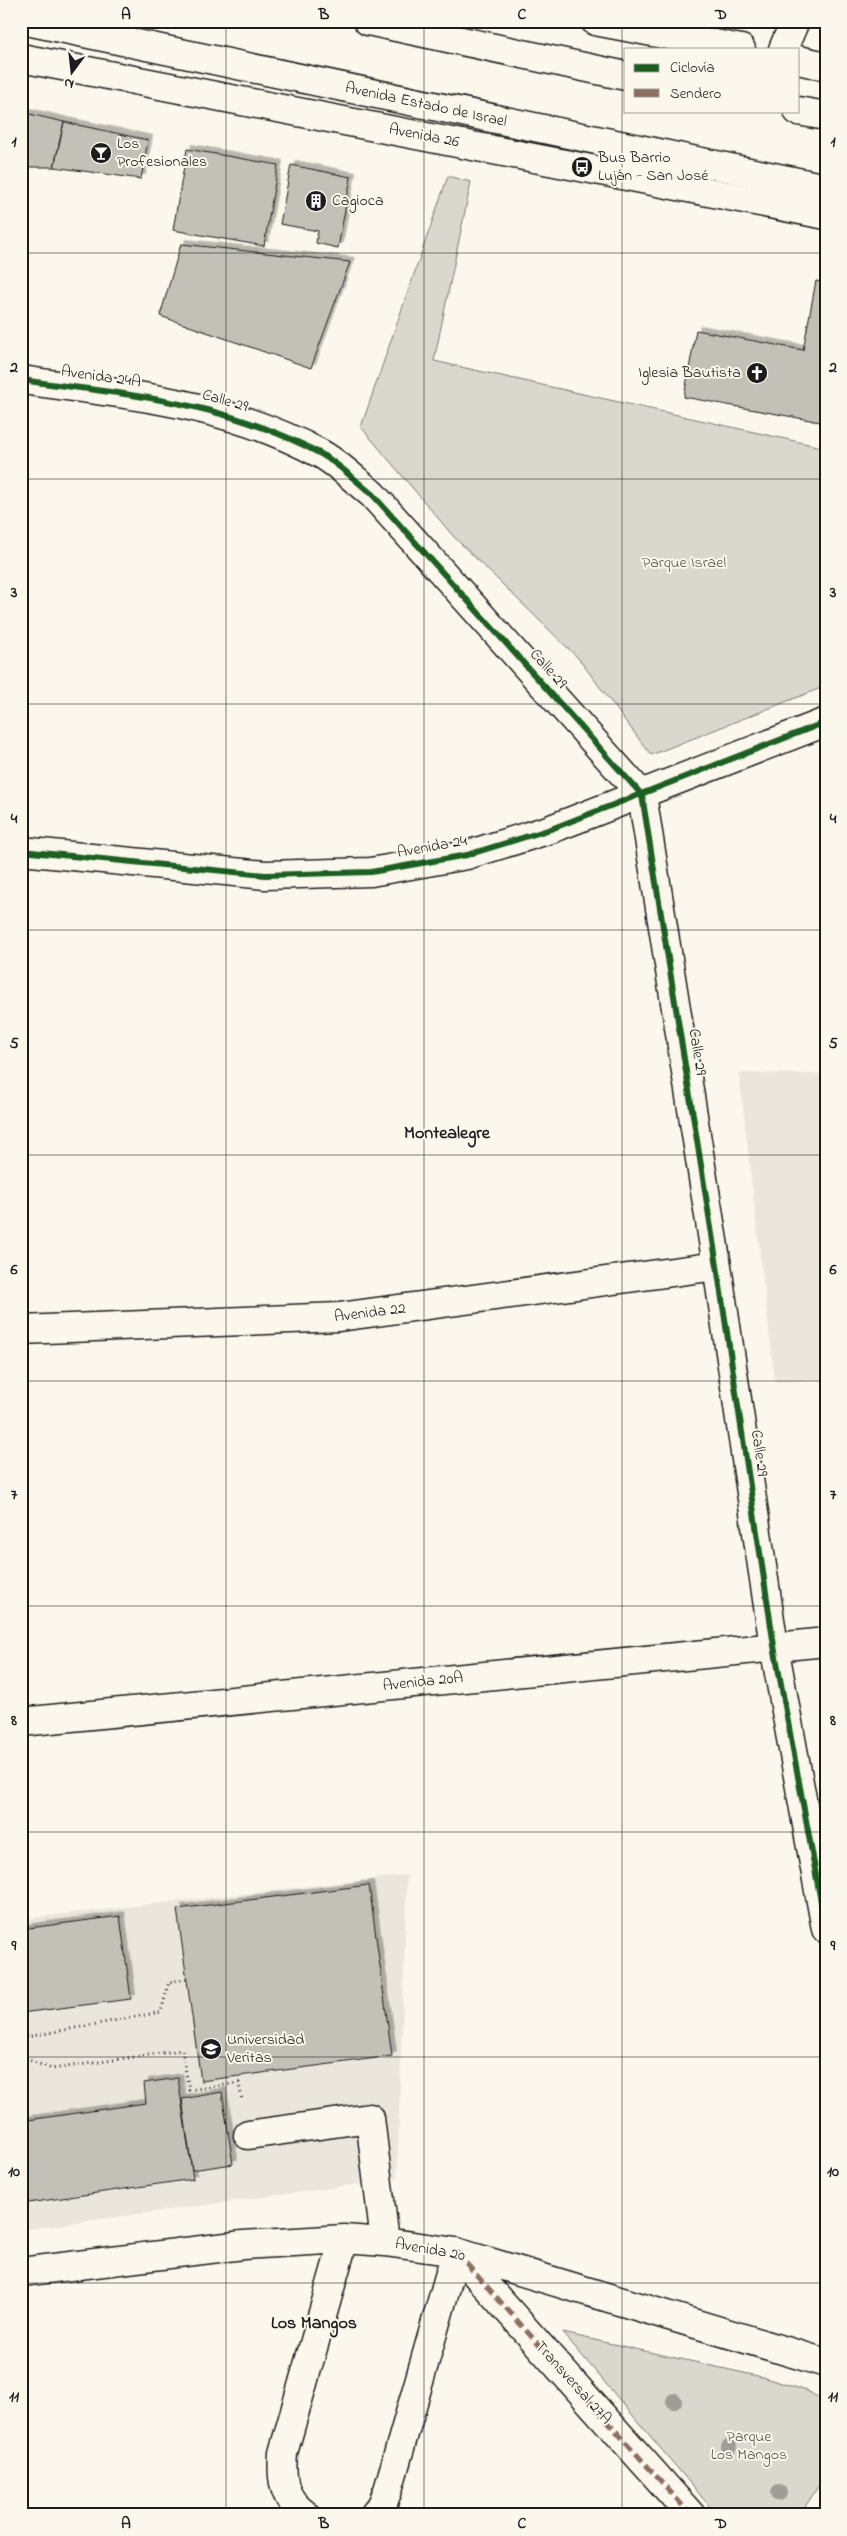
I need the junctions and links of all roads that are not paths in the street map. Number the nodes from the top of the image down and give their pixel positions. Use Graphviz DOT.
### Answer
graph roads {
  1 [pos="27,21"];
  2 [pos="368,21"];
  3 [pos="594,21"];
  4 [pos="795,21"];
  5 [pos="736,48"];
  6 [pos="783,48"];
  7 [pos="21,58"];
  8 [pos="800,60"];
  9 [pos="826,66"];
  10 [pos="624,76"];
  11 [pos="800,111"];
  12 [pos="826,116"];
  13 [pos="591,139"];
  14 [pos="677,185"];
  15 [pos="826,188"];
  16 [pos="826,215"];
  17 [pos="21,380"];
  18 [pos="176,402"];
  19 [pos="826,722"];
  20 [pos="642,794"];
  21 [pos="21,851"];
  22 [pos="717,1266"];
  23 [pos="21,1330"];
  24 [pos="826,1642"];
  25 [pos="774,1646"];
  26 [pos="21,1722"];
  27 [pos="826,1930"];
  28 [pos="248,2135"];
  29 [pos="344,2239"];
  30 [pos="385,2242"];
  31 [pos="456,2252"];
  32 [pos="21,2272"];
  33 [pos="826,2363"];
  34 [pos="306,2515"];
  35 [pos="374,2515"];
  36 [pos="691,2515"];
  1 -- 13 [label="street, Avenida Estado de Israel"];
  2 -- 10 [label="street"];
  3 -- 5 [label="street"];
  4 -- 6 [label="street"];
  7 -- 14 [label="street, Avenida 26"];
  8 -- 9 [label="street"];
  11 -- 12 [label="street"];
  13 -- 14 [label="street"];
  13 -- 15 [label="street, Avenida Estado de Israel"];
  14 -- 16 [label="street, Avenida 26"];
  17 -- 18 [label="street, Avenida 24A"];
  18 -- 20 [label="street, Calle 29"];
  19 -- 20 [label="street, Avenida 24"];
  20 -- 21 [label="street, Avenida 24"];
  20 -- 22 [label="street, Calle 29"];
  22 -- 23 [label="street, Avenida 22"];
  22 -- 25 [label="street, Calle 29"];
  24 -- 25 [label="street, Avenida 20A"];
  25 -- 26 [label="street, Avenida 20A"];
  25 -- 27 [label="street, Calle 29"];
  28 -- 30 [label="street"];
  29 -- 30 [label="street, Avenida 20"];
  29 -- 32 [label="street, Avenida 20"];
  29 -- 34 [label="street"];
  30 -- 31 [label="street, Avenida 20"];
  31 -- 33 [label="street, Avenida 20"];
  31 -- 35 [label="street"];
  31 -- 36 [label="street, Transversal 27A"];
}
